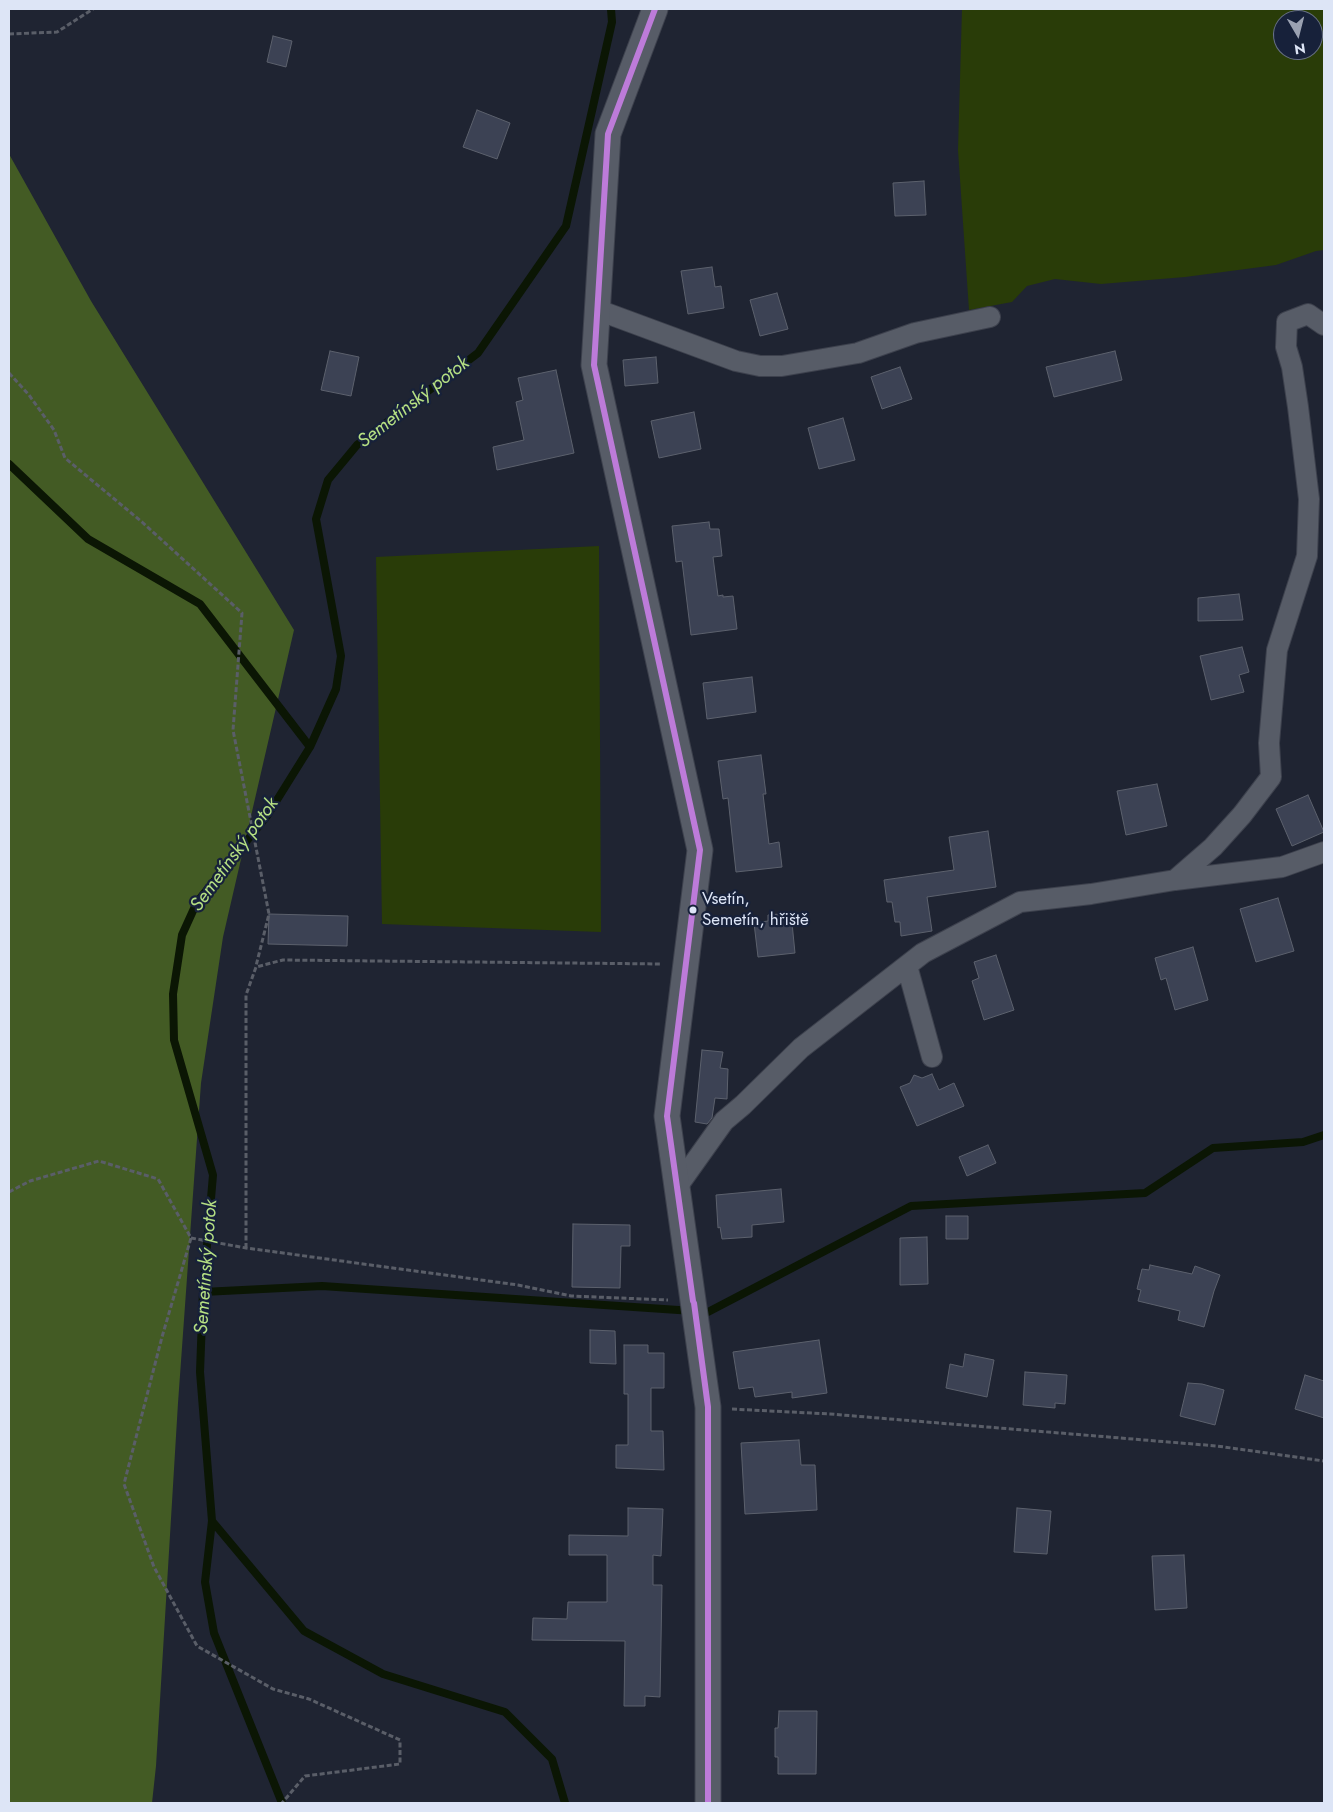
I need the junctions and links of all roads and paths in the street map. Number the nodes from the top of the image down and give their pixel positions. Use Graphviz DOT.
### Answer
graph roads {
  1 [pos="93,9"];
  2 [pos="655,9"];
  3 [pos="9,34"];
  4 [pos="598,310"];
  5 [pos="990,316"];
  6 [pos="1324,325"];
  7 [pos="9,373"];
  8 [pos="1324,852"];
  9 [pos="1175,880"];
  10 [pos="686,964"];
  11 [pos="907,966"];
  12 [pos="256,967"];
  13 [pos="932,1057"];
  14 [pos="677,1187"];
  15 [pos="9,1192"];
  16 [pos="191,1238"];
  17 [pos="246,1248"];
  18 [pos="693,1302"];
  19 [pos="708,1408"];
  20 [pos="1324,1461"];
  21 [pos="282,1803"];
  22 [pos="708,1803"];
  1 -- 3 [label="path"];
  2 -- 4 [label="street"];
  4 -- 5 [label="street"];
  4 -- 10 [label="street"];
  6 -- 9 [label="street"];
  7 -- 12 [label="path"];
  8 -- 9 [label="street"];
  9 -- 11 [label="street"];
  10 -- 12 [label="path"];
  10 -- 14 [label="street"];
  11 -- 13 [label="street"];
  11 -- 14 [label="street"];
  12 -- 17 [label="path"];
  14 -- 18 [label="street"];
  15 -- 16 [label="path"];
  16 -- 17 [label="path"];
  16 -- 21 [label="path"];
  17 -- 18 [label="path"];
  18 -- 19 [label="street"];
  19 -- 20 [label="path"];
  19 -- 22 [label="street"];
}
